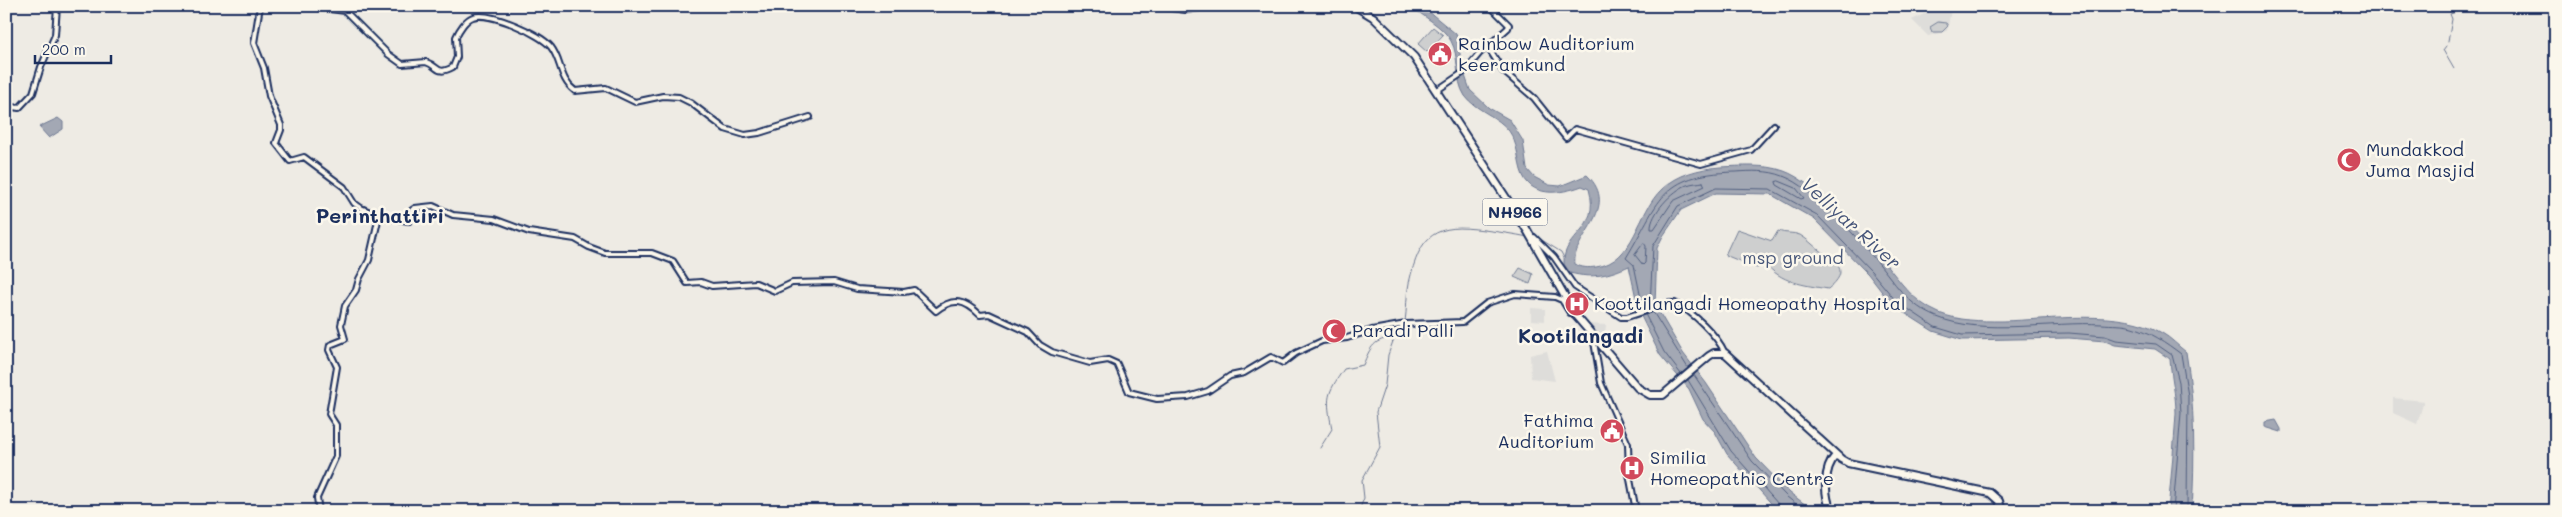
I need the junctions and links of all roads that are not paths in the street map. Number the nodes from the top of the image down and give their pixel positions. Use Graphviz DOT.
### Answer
graph roads {
  1 [pos="57,6"];
  2 [pos="260,6"];
  3 [pos="308,6"];
  4 [pos="1164,6"];
  5 [pos="1207,6"];
  6 [pos="1355,6"];
  7 [pos="1490,6"];
  8 [pos="1487,46"];
  9 [pos="1436,91"];
  10 [pos="6,106"];
  11 [pos="810,117"];
  12 [pos="1774,125"];
  13 [pos="380,216"];
  14 [pos="1527,230"];
  15 [pos="1574,313"];
  16 [pos="1593,337"];
  17 [pos="1725,353"];
  18 [pos="1829,450"];
  19 [pos="1837,456"];
  20 [pos="1848,462"];
  21 [pos="1831,467"];
  22 [pos="319,511"];
  23 [pos="1636,511"];
  24 [pos="1832,511"];
  25 [pos="2002,511"];
  1 -- 10 [label="main road"];
  2 -- 13 [label="main road"];
  3 -- 11 [label="main road"];
  4 -- 5 [label="highway"];
  6 -- 9 [label="highway, NH966"];
  7 -- 8 [label="main road"];
  8 -- 9 [label="main road"];
  8 -- 12 [label="main road"];
  9 -- 14 [label="highway, NH966"];
  13 -- 15 [label="main road"];
  13 -- 22 [label="main road"];
  14 -- 15 [label="highway, NH966"];
  14 -- 17 [label="main road"];
  15 -- 16 [label="highway, NH966"];
  16 -- 17 [label="highway, NH966"];
  16 -- 23 [label="main road"];
  17 -- 18 [label="highway"];
  18 -- 19 [label="highway"];
  18 -- 21 [label="highway"];
  19 -- 20 [label="highway"];
  19 -- 21 [label="highway"];
  20 -- 21 [label="highway"];
  20 -- 25 [label="highway"];
  21 -- 24 [label="highway"];
}
